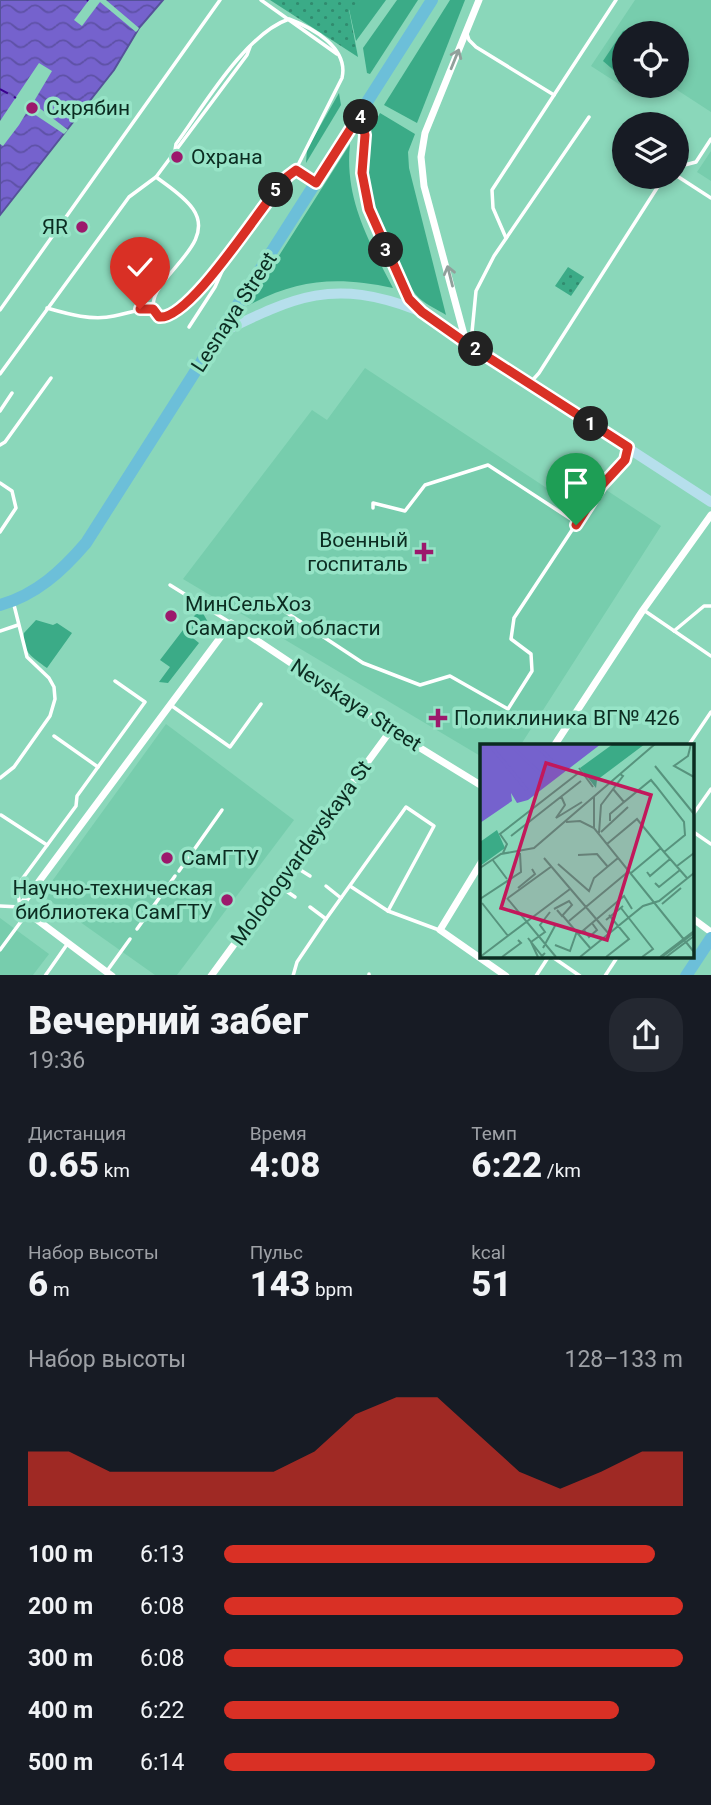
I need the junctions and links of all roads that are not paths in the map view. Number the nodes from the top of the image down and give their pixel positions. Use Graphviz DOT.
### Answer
graph roads {
  1 [pos="220,0"];
  2 [pos="261,0"];
  3 [pos="432,0"];
  4 [pos="480,0"];
  5 [pos="616,0"];
  6 [pos="269,3"];
  7 [pos="289,19"];
  8 [pos="466,32"];
  9 [pos="554,95"];
  10 [pos="360,114"];
  11 [pos="589,117"];
  12 [pos="711,139"];
  13 [pos="689,164"];
  14 [pos="296,170"];
  15 [pos="156,177"];
  16 [pos="316,183"];
  17 [pos="689,184"];
  18 [pos="656,189"];
  19 [pos="711,198"];
  20 [pos="506,238"];
  21 [pos="228,257"];
  22 [pos="47,308"];
  23 [pos="153,309"];
  24 [pos="0,310"];
  25 [pos="422,312"];
  26 [pos="188,327"];
  27 [pos="220,333"];
  28 [pos="466,343"];
  29 [pos="483,354"];
  30 [pos="0,374"];
  31 [pos="51,378"];
  32 [pos="530,384"];
  33 [pos="12,393"];
  34 [pos="0,411"];
  35 [pos="0,445"];
  36 [pos="628,447"];
  37 [pos="0,482"];
  38 [pos="711,502"];
  39 [pos="373,508"];
  40 [pos="711,516"];
  41 [pos="577,523"];
  42 [pos="0,533"];
  43 [pos="170,585"];
  44 [pos="266,599"];
  45 [pos="13,601"];
  46 [pos="0,605"];
  47 [pos="711,606"];
  48 [pos="643,610"];
  49 [pos="231,623"];
  50 [pos="18,625"];
  51 [pos="0,631"];
  52 [pos="674,631"];
  53 [pos="711,656"];
  54 [pos="115,681"];
  55 [pos="261,704"];
  56 [pos="170,705"];
  57 [pos="711,712"];
  58 [pos="391,730"];
  59 [pos="54,736"];
  60 [pos="555,744"];
  61 [pos="689,744"];
  62 [pos="98,767"];
  63 [pos="0,778"];
  64 [pos="480,785"];
  65 [pos="711,789"];
  66 [pos="222,810"];
  67 [pos="694,813"];
  68 [pos="1,815"];
  69 [pos="694,832"];
  70 [pos="711,844"];
  71 [pos="47,845"];
  72 [pos="480,863"];
  73 [pos="292,865"];
  74 [pos="179,871"];
  75 [pos="175,876"];
  76 [pos="310,876"];
  77 [pos="277,885"];
  78 [pos="326,886"];
  79 [pos="350,886"];
  80 [pos="295,897"];
  81 [pos="341,898"];
  82 [pos="0,906"];
  83 [pos="20,906"];
  84 [pos="310,907"];
  85 [pos="388,911"];
  86 [pos="28,912"];
  87 [pos="326,919"];
  88 [pos="694,919"];
  89 [pos="137,929"];
  90 [pos="440,930"];
  91 [pos="711,932"];
  92 [pos="130,939"];
  93 [pos="68,943"];
  94 [pos="709,946"];
  95 [pos="0,950"];
  96 [pos="480,957"];
  97 [pos="481,958"];
  98 [pos="549,958"];
  99 [pos="553,958"];
  100 [pos="617,958"];
  101 [pos="110,973"];
  102 [pos="45,975"];
  103 [pos="211,975"];
  104 [pos="293,975"];
  105 [pos="506,975"];
  106 [pos="536,975"];
  107 [pos="580,975"];
  108 [pos="605,975"];
  109 [pos="686,975"];
  1 -- 24 [label="lane"];
  2 -- 6 [label="lane"];
  3 -- 10 [label="main road, Lesnaya Street"];
  4 -- 8 [label="street"];
  5 -- 9 [label="lane"];
  6 -- 7 [label="lane"];
  7 -- 14 [label="lane"];
  7 -- 15 [label="lane"];
  8 -- 9 [label="lane"];
  28 -- 8 [label="street, one-way"];
  9 -- 20 [label="lane"];
  10 -- 16 [label="main road, Lesnaya Street"];
  10 -- 25 [label="main road"];
  11 -- 20 [label="lane"];
  12 -- 13 [label="lane"];
  14 -- 16 [label="lane"];
  14 -- 21 [label="lane"];
  15 -- 22 [label="lane"];
  15 -- 23 [label="lane"];
  16 -- 27 [label="main road, Lesnaya Street"];
  17 -- 19 [label="lane"];
  18 -- 32 [label="lane"];
  20 -- 29 [label="lane"];
  21 -- 23 [label="lane"];
  21 -- 26 [label="lane"];
  22 -- 23 [label="lane"];
  22 -- 30 [label="lane"];
  25 -- 27 [label="main road"];
  25 -- 28 [label="main road"];
  27 -- 45 [label="main road, Lesnaya Street"];
  28 -- 29 [label="main road"];
  29 -- 32 [label="main road"];
  31 -- 35 [label="lane"];
  32 -- 36 [label="main road"];
  33 -- 34 [label="lane"];
  36 -- 38 [label="main road"];
  36 -- 41 [label="lane"];
  37 -- 42 [label="lane"];
  39 -- 41 [label="lane"];
  40 -- 48 [label="street"];
  41 -- 44 [label="lane"];
  43 -- 49 [label="lane"];
  45 -- 46 [label="main road, Lesnaya Street"];
  45 -- 50 [label="lane"];
  47 -- 52 [label="lane"];
  48 -- 52 [label="lane"];
  48 -- 60 [label="street"];
  49 -- 56 [label="street"];
  49 -- 58 [label="street, Nevskaya Street"];
  50 -- 51 [label="lane"];
  50 -- 63 [label="lane"];
  52 -- 53 [label="lane"];
  54 -- 62 [label="lane"];
  55 -- 56 [label="lane"];
  56 -- 83 [label="street"];
  57 -- 61 [label="lane"];
  58 -- 64 [label="street, Nevskaya Street"];
  58 -- 73 [label="street, Molodogvardeyskaya St"];
  59 -- 62 [label="lane"];
  62 -- 71 [label="lane"];
  65 -- 67 [label="lane"];
  66 -- 74 [label="lane"];
  68 -- 71 [label="lane"];
  69 -- 70 [label="lane"];
  71 -- 83 [label="lane"];
  72 -- 90 [label="street"];
  73 -- 76 [label="lane"];
  73 -- 77 [label="street, Molodogvardeyskaya St"];
  75 -- 89 [label="lane"];
  77 -- 80 [label="lane"];
  77 -- 103 [label="street, Molodogvardeyskaya St"];
  78 -- 81 [label="lane"];
  79 -- 81 [label="lane"];
  79 -- 85 [label="lane"];
  79 -- 85 [label="lane"];
  81 -- 87 [label="lane"];
  82 -- 83 [label="lane"];
  83 -- 86 [label="street"];
  84 -- 87 [label="lane"];
  85 -- 90 [label="lane"];
  86 -- 93 [label="street"];
  86 -- 95 [label="lane"];
  87 -- 104 [label="lane"];
  88 -- 91 [label="street"];
  90 -- 96 [label="street"];
  92 -- 101 [label="lane"];
  93 -- 101 [label="street"];
  93 -- 102 [label="lane"];
  94 -- 109 [label="main road"];
  97 -- 105 [label="street"];
  98 -- 106 [label="lane"];
  99 -- 107 [label="lane"];
  100 -- 108 [label="lane"];
}
